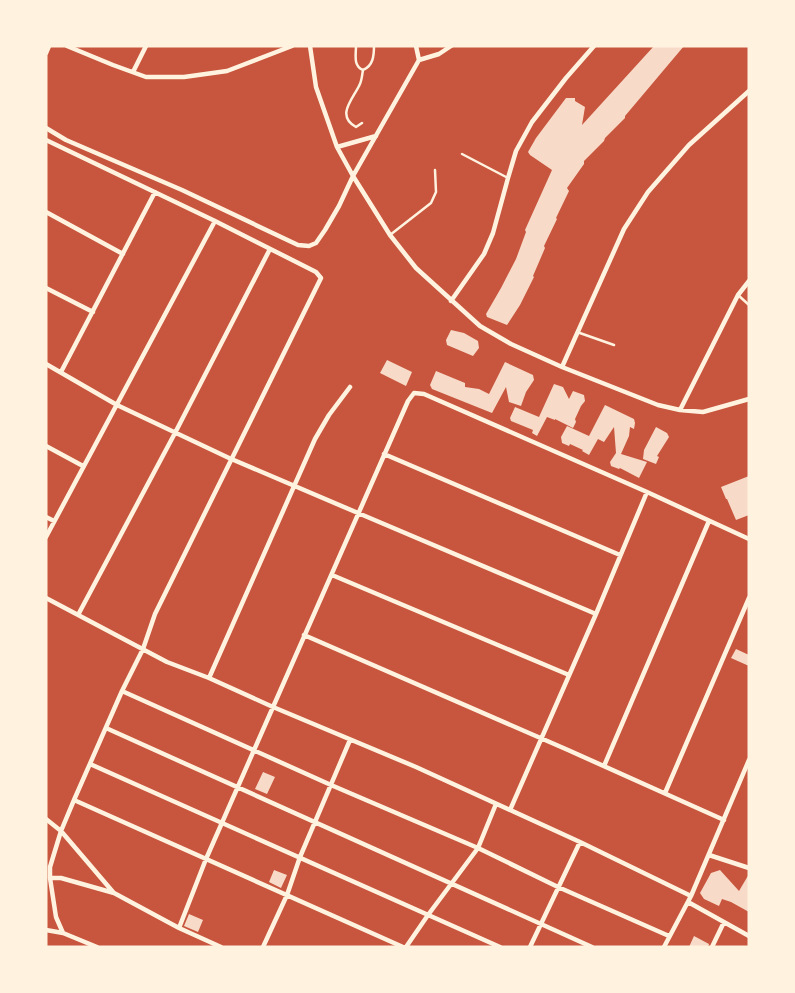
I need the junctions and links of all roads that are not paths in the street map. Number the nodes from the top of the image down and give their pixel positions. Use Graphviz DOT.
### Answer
graph roads {
  1 [pos="49,46"];
  2 [pos="66,46"];
  3 [pos="146,46"];
  4 [pos="292,46"];
  5 [pos="310,46"];
  6 [pos="356,46"];
  7 [pos="374,46"];
  8 [pos="416,46"];
  9 [pos="450,46"];
  10 [pos="594,46"];
  11 [pos="46,53"];
  12 [pos="419,60"];
  13 [pos="363,70"];
  14 [pos="133,72"];
  15 [pos="749,91"];
  16 [pos="362,123"];
  17 [pos="46,128"];
  18 [pos="376,136"];
  19 [pos="46,140"];
  20 [pos="337,147"];
  21 [pos="462,154"];
  22 [pos="435,170"];
  23 [pos="353,176"];
  24 [pos="508,178"];
  25 [pos="155,192"];
  26 [pos="46,212"];
  27 [pos="215,220"];
  28 [pos="390,235"];
  29 [pos="270,249"];
  30 [pos="123,254"];
  31 [pos="749,281"];
  32 [pos="46,288"];
  33 [pos="738,295"];
  34 [pos="451,301"];
  35 [pos="749,305"];
  36 [pos="93,312"];
  37 [pos="577,332"];
  38 [pos="614,345"];
  39 [pos="46,364"];
  40 [pos="562,367"];
  41 [pos="61,372"];
  42 [pos="350,387"];
  43 [pos="749,399"];
  44 [pos="117,405"];
  45 [pos="680,410"];
  46 [pos="175,433"];
  47 [pos="46,446"];
  48 [pos="384,454"];
  49 [pos="232,459"];
  50 [pos="83,466"];
  51 [pos="294,486"];
  52 [pos="647,492"];
  53 [pos="358,514"];
  54 [pos="46,517"];
  55 [pos="54,521"];
  56 [pos="708,521"];
  57 [pos="46,537"];
  58 [pos="749,540"];
  59 [pos="620,555"];
  60 [pos="332,575"];
  61 [pos="46,598"];
  62 [pos="749,598"];
  63 [pos="596,614"];
  64 [pos="78,616"];
  65 [pos="304,635"];
  66 [pos="143,649"];
  67 [pos="569,675"];
  68 [pos="209,678"];
  69 [pos="122,691"];
  70 [pos="273,707"];
  71 [pos="106,728"];
  72 [pos="542,738"];
  73 [pos="350,740"];
  74 [pos="254,750"];
  75 [pos="749,760"];
  76 [pos="90,764"];
  77 [pos="604,766"];
  78 [pos="331,785"];
  79 [pos="238,787"];
  80 [pos="665,793"];
  81 [pos="74,800"];
  82 [pos="496,804"];
  83 [pos="510,810"];
  84 [pos="46,819"];
  85 [pos="724,820"];
  86 [pos="315,822"];
  87 [pos="222,823"];
  88 [pos="61,831"];
  89 [pos="580,842"];
  90 [pos="478,848"];
  91 [pos="708,855"];
  92 [pos="300,858"];
  93 [pos="206,859"];
  94 [pos="48,866"];
  95 [pos="749,868"];
  96 [pos="48,879"];
  97 [pos="452,884"];
  98 [pos="558,887"];
  99 [pos="114,893"];
  100 [pos="287,895"];
  101 [pos="691,896"];
  102 [pos="688,902"];
  103 [pos="428,915"];
  104 [pos="724,922"];
  105 [pos="541,924"];
  106 [pos="179,928"];
  107 [pos="46,930"];
  108 [pos="63,933"];
  109 [pos="669,936"];
  110 [pos="749,936"];
  111 [pos="97,947"];
  112 [pos="221,947"];
  113 [pos="263,947"];
  114 [pos="405,947"];
  115 [pos="500,947"];
  116 [pos="530,947"];
  117 [pos="592,947"];
  118 [pos="664,947"];
  119 [pos="712,947"];
  1 -- 11 [label="street"];
  2 -- 14 [label="street"];
  3 -- 14 [label="street"];
  4 -- 14 [label="street"];
  5 -- 20 [label="street"];
  6 -- 13 [label="lane"];
  7 -- 13 [label="lane"];
  8 -- 12 [label="street"];
  9 -- 12 [label="street"];
  10 -- 24 [label="street"];
  12 -- 18 [label="street"];
  13 -- 16 [label="lane"];
  15 -- 37 [label="street"];
  17 -- 23 [label="street"];
  18 -- 20 [label="street"];
  18 -- 23 [label="street"];
  19 -- 25 [label="street"];
  20 -- 23 [label="street"];
  21 -- 24 [label="lane"];
  22 -- 28 [label="lane"];
  23 -- 28 [label="street"];
  24 -- 34 [label="street"];
  25 -- 27 [label="street"];
  25 -- 30 [label="street"];
  26 -- 30 [label="street"];
  27 -- 29 [label="street"];
  27 -- 44 [label="street"];
  28 -- 34 [label="street"];
  29 -- 46 [label="street"];
  29 -- 49 [label="street"];
  30 -- 36 [label="street"];
  31 -- 33 [label="street"];
  32 -- 36 [label="street"];
  33 -- 35 [label="lane"];
  33 -- 45 [label="street"];
  34 -- 40 [label="street"];
  36 -- 41 [label="street"];
  37 -- 38 [label="lane"];
  37 -- 40 [label="street"];
  39 -- 41 [label="street"];
  40 -- 45 [label="street"];
  41 -- 44 [label="street"];
  42 -- 51 [label="street"];
  43 -- 45 [label="street"];
  44 -- 46 [label="street"];
  44 -- 50 [label="street"];
  46 -- 49 [label="street"];
  46 -- 64 [label="street"];
  47 -- 50 [label="street"];
  48 -- 52 [label="street"];
  48 -- 53 [label="street"];
  48 -- 59 [label="street"];
  49 -- 51 [label="street"];
  49 -- 66 [label="street"];
  50 -- 55 [label="street"];
  51 -- 53 [label="street"];
  51 -- 68 [label="street"];
  52 -- 56 [label="street"];
  52 -- 59 [label="street"];
  53 -- 60 [label="street"];
  53 -- 63 [label="street"];
  54 -- 55 [label="street"];
  55 -- 57 [label="street"];
  56 -- 58 [label="street"];
  56 -- 77 [label="street"];
  59 -- 63 [label="street"];
  60 -- 65 [label="street"];
  60 -- 67 [label="street"];
  61 -- 64 [label="street"];
  62 -- 80 [label="street"];
  63 -- 67 [label="street"];
  64 -- 66 [label="street"];
  65 -- 70 [label="street"];
  65 -- 72 [label="street"];
  66 -- 68 [label="street"];
  66 -- 69 [label="street"];
  67 -- 72 [label="street"];
  68 -- 70 [label="street"];
  69 -- 71 [label="street"];
  69 -- 74 [label="street"];
  70 -- 73 [label="street"];
  70 -- 74 [label="street"];
  71 -- 76 [label="street"];
  71 -- 79 [label="street"];
  72 -- 77 [label="street"];
  72 -- 83 [label="street"];
  73 -- 78 [label="street"];
  73 -- 82 [label="street"];
  74 -- 78 [label="street"];
  74 -- 79 [label="street"];
  75 -- 85 [label="street"];
  76 -- 81 [label="street"];
  76 -- 87 [label="street"];
  77 -- 80 [label="street"];
  78 -- 86 [label="street"];
  78 -- 90 [label="street"];
  79 -- 86 [label="street"];
  79 -- 87 [label="street"];
  80 -- 85 [label="street"];
  81 -- 88 [label="street"];
  81 -- 93 [label="street"];
  82 -- 83 [label="street"];
  82 -- 90 [label="street"];
  83 -- 89 [label="street"];
  84 -- 88 [label="street"];
  85 -- 91 [label="street"];
  86 -- 92 [label="street"];
  86 -- 97 [label="street"];
  87 -- 92 [label="street"];
  87 -- 93 [label="street"];
  88 -- 94 [label="street"];
  88 -- 99 [label="street"];
  89 -- 98 [label="street"];
  89 -- 101 [label="street"];
  90 -- 97 [label="street"];
  90 -- 98 [label="street"];
  91 -- 95 [label="street"];
  91 -- 101 [label="street"];
  92 -- 100 [label="street"];
  92 -- 103 [label="street"];
  93 -- 100 [label="street"];
  93 -- 106 [label="street"];
  94 -- 96 [label="street"];
  96 -- 99 [label="street"];
  96 -- 108 [label="street"];
  97 -- 103 [label="street"];
  97 -- 105 [label="street"];
  98 -- 105 [label="street"];
  98 -- 109 [label="street"];
  99 -- 106 [label="street"];
  100 -- 113 [label="street"];
  100 -- 114 [label="street"];
  101 -- 102 [label="street"];
  102 -- 104 [label="street"];
  102 -- 109 [label="street"];
  103 -- 114 [label="street"];
  103 -- 115 [label="street"];
  104 -- 110 [label="street"];
  104 -- 119 [label="street"];
  105 -- 116 [label="street"];
  105 -- 117 [label="street"];
  106 -- 112 [label="street"];
  107 -- 108 [label="street"];
  108 -- 111 [label="street"];
  109 -- 118 [label="street"];
}
